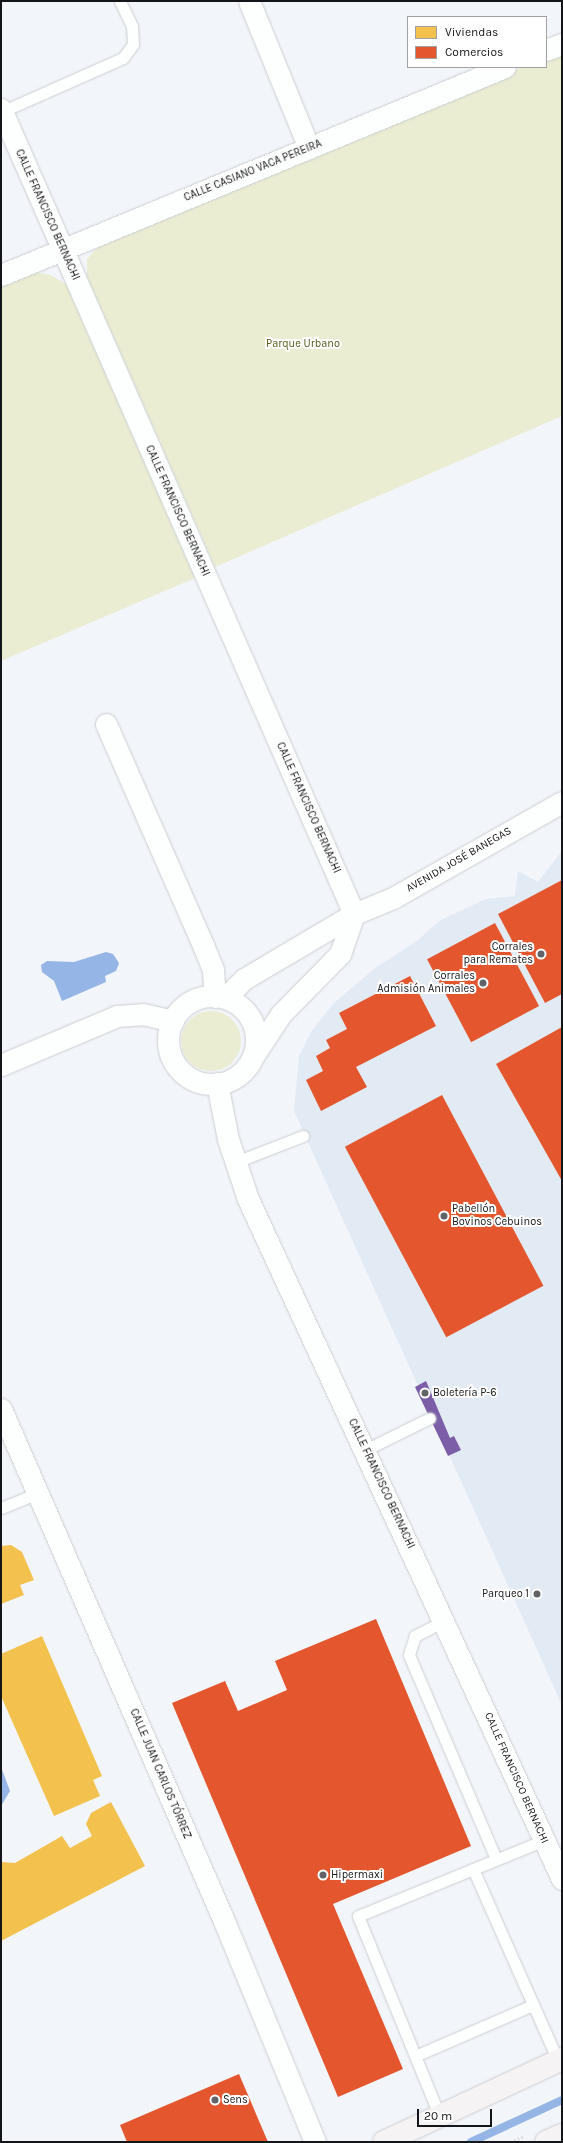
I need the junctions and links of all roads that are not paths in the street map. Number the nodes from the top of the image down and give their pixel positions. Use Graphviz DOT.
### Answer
graph roads {
  1 [pos="120,1"];
  2 [pos="249,1"];
  3 [pos="562,44"];
  4 [pos="547,50"];
  5 [pos="503,68"];
  6 [pos="1,111"];
  7 [pos="309,148"];
  8 [pos="63,250"];
  9 [pos="1,275"];
  10 [pos="106,724"];
  11 [pos="562,802"];
  12 [pos="354,914"];
  13 [pos="220,997"];
  14 [pos="173,1021"];
  15 [pos="253,1055"];
  16 [pos="1,1065"];
  17 [pos="217,1084"];
  18 [pos="303,1136"];
  19 [pos="236,1162"];
  20 [pos="1,1409"];
  21 [pos="430,1418"];
  22 [pos="365,1450"];
  23 [pos="38,1493"];
  24 [pos="1,1508"];
  25 [pos="444,1621"];
  26 [pos="544,1840"];
  27 [pos="496,1859"];
  28 [pos="473,1869"];
  29 [pos="562,1879"];
  30 [pos="533,2004"];
  31 [pos="414,2056"];
  32 [pos="560,2060"];
  33 [pos="440,2117"];
  34 [pos="562,2135"];
  35 [pos="315,2142"];
  36 [pos="384,2142"];
  37 [pos="546,2142"];
  1 -- 6 [label="lane"];
  2 -- 7 [label="street"];
  3 -- 4 [label="street"];
  5 -- 7 [label="street, CALLE CASIANO VACA PEREIRA"];
  6 -- 8 [label="street, CALLE FRANCISCO BERNACHI"];
  7 -- 8 [label="street, CALLE CASIANO VACA PEREIRA"];
  8 -- 9 [label="street, CALLE CASIANO VACA PEREIRA"];
  8 -- 12 [label="street, CALLE FRANCISCO BERNACHI"];
  10 -- 13 [label="street"];
  11 -- 12 [label="street, AVENIDA JOSÉ BANEGAS"];
  12 -- 13 [label="street, AVENIDA JOSÉ BANEGAS"];
  12 -- 15 [label="street"];
  13 -- 14 [label="street"];
  13 -- 15 [label="street"];
  14 -- 16 [label="street"];
  14 -- 17 [label="street"];
  15 -- 17 [label="street"];
  17 -- 19 [label="street, CALLE FRANCISCO BERNACHI"];
  18 -- 19 [label="lane"];
  19 -- 22 [label="street, CALLE FRANCISCO BERNACHI"];
  20 -- 23 [label="street, CALLE JUAN CARLOS TÓRREZ"];
  21 -- 22 [label="lane"];
  22 -- 25 [label="street, CALLE FRANCISCO BERNACHI"];
  23 -- 24 [label="lane"];
  23 -- 35 [label="street, CALLE JUAN CARLOS TÓRREZ"];
  25 -- 26 [label="street, CALLE FRANCISCO BERNACHI"];
  25 -- 27 [label="lane"];
  26 -- 27 [label="lane"];
  26 -- 29 [label="street, CALLE FRANCISCO BERNACHI"];
  27 -- 28 [label="lane"];
  28 -- 30 [label="lane"];
  28 -- 31 [label="lane"];
  30 -- 31 [label="lane"];
  30 -- 32 [label="lane"];
  31 -- 33 [label="lane"];
  32 -- 33 [label="main road"];
  33 -- 36 [label="main road"];
  34 -- 37 [label="main road"];
}
